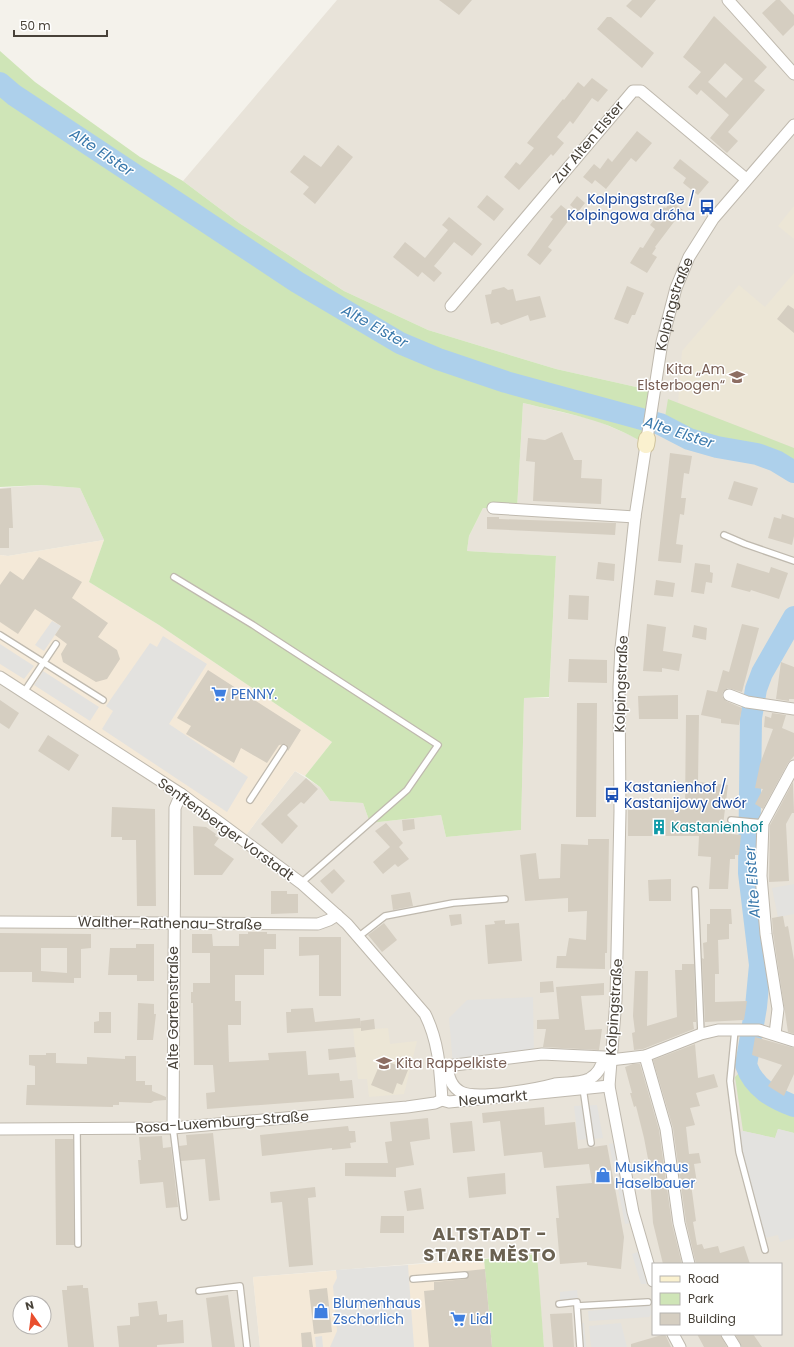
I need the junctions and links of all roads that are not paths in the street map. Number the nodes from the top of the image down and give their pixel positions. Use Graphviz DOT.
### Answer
graph roads {
  1 [pos="728,0"];
  2 [pos="794,74"];
  3 [pos="794,125"];
  4 [pos="746,179"];
  5 [pos="451,306"];
  6 [pos="493,508"];
  7 [pos="635,517"];
  8 [pos="724,534"];
  9 [pos="794,560"];
  10 [pos="174,577"];
  11 [pos="0,635"];
  12 [pos="56,644"];
  13 [pos="44,662"];
  14 [pos="0,677"];
  15 [pos="24,692"];
  16 [pos="729,695"];
  17 [pos="103,700"];
  18 [pos="794,709"];
  19 [pos="284,748"];
  20 [pos="794,766"];
  21 [pos="182,794"];
  22 [pos="250,800"];
  23 [pos="730,820"];
  24 [pos="760,823"];
  25 [pos="301,883"];
  26 [pos="695,890"];
  27 [pos="505,899"];
  28 [pos="337,915"];
  29 [pos="0,922"];
  30 [pos="173,924"];
  31 [pos="358,937"];
  32 [pos="425,1014"];
  33 [pos="738,1030"];
  34 [pos="701,1034"];
  35 [pos="775,1034"];
  36 [pos="794,1040"];
  37 [pos="599,1056"];
  38 [pos="645,1056"];
  39 [pos="610,1060"];
  40 [pos="609,1086"];
  41 [pos="583,1088"];
  42 [pos="442,1100"];
  43 [pos="173,1128"];
  44 [pos="0,1129"];
  45 [pos="77,1129"];
  46 [pos="591,1143"];
  47 [pos="184,1217"];
  48 [pos="78,1244"];
  49 [pos="765,1250"];
  50 [pos="689,1263"];
  51 [pos="465,1275"];
  52 [pos="652,1278"];
  53 [pos="413,1279"];
  54 [pos="199,1291"];
  55 [pos="648,1302"];
  56 [pos="559,1304"];
  57 [pos="577,1306"];
  58 [pos="674,1335"];
  59 [pos="728,1335"];
  60 [pos="247,1347"];
  61 [pos="580,1347"];
  62 [pos="680,1347"];
  63 [pos="736,1347"];
  1 -- 2 [label="street"];
  3 -- 4 [label="street, Kolpingstraße"];
  4 -- 5 [label="street, Zur Alten Elster"];
  4 -- 7 [label="street, Kolpingstraße"];
  6 -- 7 [label="street"];
  7 -- 39 [label="street, Kolpingstraße"];
  8 -- 9 [label="lane"];
  10 -- 25 [label="lane"];
  11 -- 13 [label="lane"];
  12 -- 13 [label="lane"];
  13 -- 15 [label="lane"];
  13 -- 17 [label="lane"];
  14 -- 15 [label="street, Senftenberger Vorstadt"];
  15 -- 21 [label="street, Senftenberger Vorstadt"];
  16 -- 18 [label="street"];
  19 -- 22 [label="lane"];
  20 -- 24 [label="street"];
  21 -- 25 [label="street, Senftenberger Vorstadt"];
  21 -- 30 [label="street, Alte Gartenstraße"];
  23 -- 24 [label="lane"];
  24 -- 35 [label="street"];
  25 -- 28 [label="street, Senftenberger Vorstadt"];
  26 -- 34 [label="lane"];
  27 -- 31 [label="lane"];
  28 -- 30 [label="street, Walther-Rathenau-Straße"];
  28 -- 31 [label="street, Senftenberger Vorstadt"];
  29 -- 30 [label="street, Walther-Rathenau-Straße"];
  30 -- 43 [label="street, Alte Gartenstraße"];
  31 -- 32 [label="street, Senftenberger Vorstadt"];
  32 -- 42 [label="street, Neumarkt"];
  33 -- 34 [label="street"];
  33 -- 35 [label="street"];
  33 -- 49 [label="lane"];
  34 -- 38 [label="street"];
  35 -- 36 [label="street"];
  37 -- 37 [label="street"];
  38 -- 39 [label="street"];
  38 -- 50 [label="street"];
  39 -- 40 [label="street, Kolpingstraße"];
  40 -- 41 [label="street, Neumarkt"];
  40 -- 52 [label="street, Kolpingstraße"];
  41 -- 42 [label="street, Neumarkt"];
  41 -- 46 [label="lane"];
  42 -- 43 [label="street, Rosa-Luxemburg-Straße"];
  43 -- 45 [label="street, Rosa-Luxemburg-Straße"];
  43 -- 47 [label="lane"];
  44 -- 45 [label="street, Rosa-Luxemburg-Straße"];
  45 -- 48 [label="lane"];
  51 -- 53 [label="lane"];
  54 -- 60 [label="lane"];
  55 -- 57 [label="lane"];
  56 -- 57 [label="lane"];
  57 -- 61 [label="lane"];
  58 -- 62 [label="street"];
  59 -- 63 [label="street"];
}
